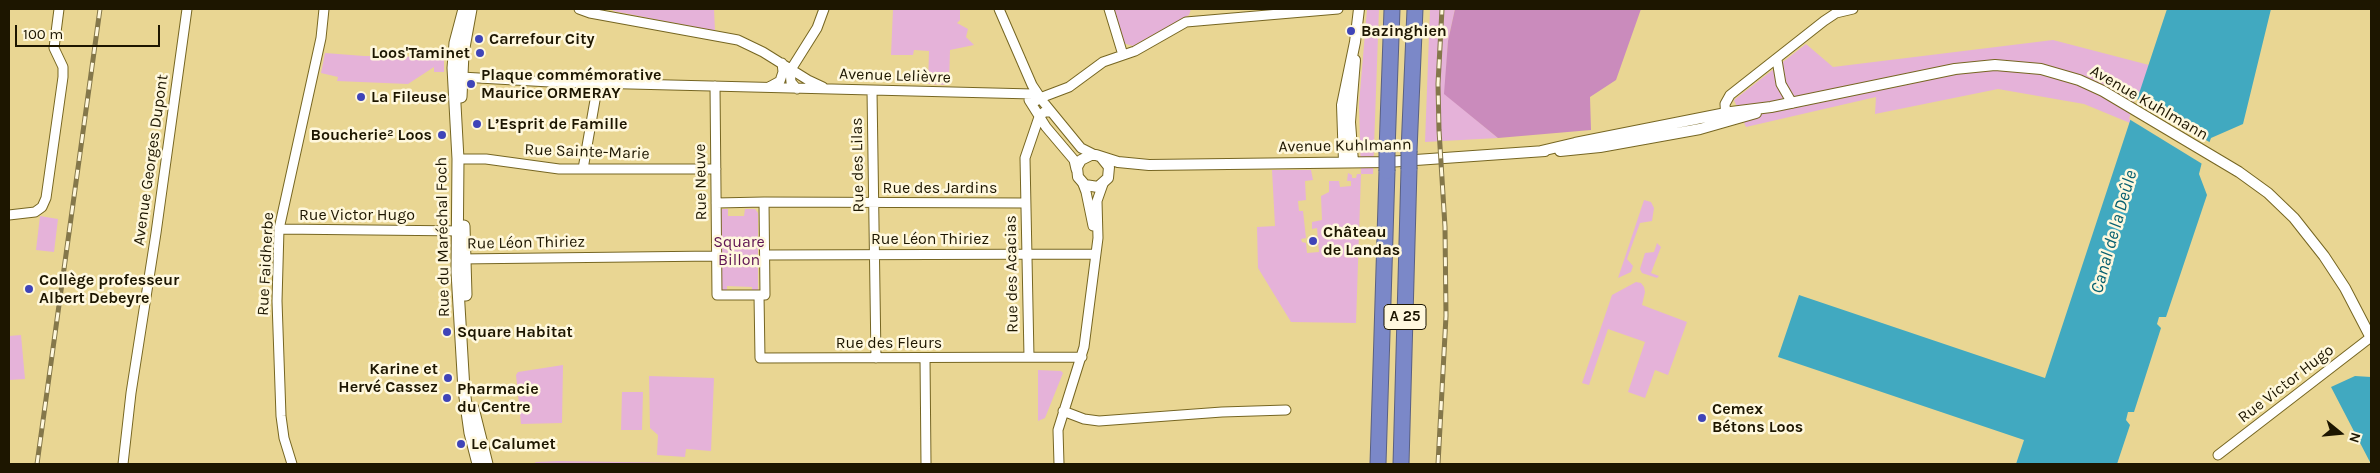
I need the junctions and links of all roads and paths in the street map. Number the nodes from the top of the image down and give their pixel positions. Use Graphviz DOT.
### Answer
graph roads {
  1 [pos="59,9"];
  2 [pos="187,9"];
  3 [pos="324,9"];
  4 [pos="464,9"];
  5 [pos="471,9"];
  6 [pos="579,9"];
  7 [pos="824,9"];
  8 [pos="999,9"];
  9 [pos="1109,9"];
  10 [pos="1338,9"];
  11 [pos="1359,9"];
  12 [pos="1392,9"];
  13 [pos="1415,9"];
  14 [pos="1853,9"];
  15 [pos="1123,55"];
  16 [pos="1777,60"];
  17 [pos="782,63"];
  18 [pos="452,68"];
  19 [pos="790,69"];
  20 [pos="461,77"];
  21 [pos="598,83"];
  22 [pos="715,86"];
  23 [pos="766,88"];
  24 [pos="797,89"];
  25 [pos="838,90"];
  26 [pos="872,91"];
  27 [pos="1023,95"];
  28 [pos="1040,98"];
  29 [pos="1792,102"];
  30 [pos="1032,104"];
  31 [pos="1051,112"];
  32 [pos="1039,117"];
  33 [pos="1726,118"];
  34 [pos="1097,156"];
  35 [pos="460,159"];
  36 [pos="1348,162"];
  37 [pos="1149,165"];
  38 [pos="582,169"];
  39 [pos="716,169"];
  40 [pos="1076,169"];
  41 [pos="1105,181"];
  42 [pos="1083,184"];
  43 [pos="764,202"];
  44 [pos="716,203"];
  45 [pos="874,203"];
  46 [pos="1025,203"];
  47 [pos="9,215"];
  48 [pos="279,229"];
  49 [pos="460,231"];
  50 [pos="1027,254"];
  51 [pos="1096,254"];
  52 [pos="765,255"];
  53 [pos="874,255"];
  54 [pos="716,256"];
  55 [pos="461,258"];
  56 [pos="759,295"];
  57 [pos="2371,337"];
  58 [pos="1029,357"];
  59 [pos="1082,357"];
  60 [pos="876,358"];
  61 [pos="925,358"];
  62 [pos="1286,410"];
  63 [pos="1063,411"];
  64 [pos="2218,455"];
  65 [pos="123,464"];
  66 [pos="292,464"];
  67 [pos="478,464"];
  68 [pos="487,464"];
  69 [pos="926,464"];
  70 [pos="1059,464"];
  71 [pos="1378,464"];
  72 [pos="1402,464"];
  1 -- 47 [label="street"];
  2 -- 65 [label="street, Avenue Georges Dupont"];
  3 -- 48 [label="street, Rue Faidherbe"];
  4 -- 18 [label="main road, Rue du Maréchal Foch"];
  5 -- 20 [label="main road, Rue du Maréchal Foch"];
  6 -- 17 [label="street"];
  7 -- 19 [label="street"];
  8 -- 28 [label="street"];
  9 -- 15 [label="street"];
  10 -- 15 [label="street"];
  11 -- 36 [label="street"];
  12 -- 71 [label="highway, A 25, bridge"];
  13 -- 72 [label="highway, A 25, bridge"];
  14 -- 16 [label="street"];
  15 -- 28 [label="street"];
  16 -- 29 [label="street"];
  16 -- 33 [label="street"];
  17 -- 19 [label="street"];
  17 -- 23 [label="street"];
  18 -- 20 [label="street"];
  18 -- 35 [label="main road, Rue du Maréchal Foch"];
  19 -- 24 [label="street"];
  19 -- 25 [label="street"];
  20 -- 21 [label="street, Avenue Lelièvre"];
  20 -- 35 [label="main road, Rue du Maréchal Foch"];
  21 -- 22 [label="street, Avenue Lelièvre"];
  21 -- 38 [label="street"];
  22 -- 23 [label="street, Avenue Lelièvre"];
  22 -- 39 [label="street, Rue Neuve"];
  23 -- 24 [label="street, Avenue Lelièvre"];
  24 -- 25 [label="street, Avenue Lelièvre"];
  25 -- 26 [label="street, Avenue Lelièvre"];
  26 -- 27 [label="street, Avenue Lelièvre"];
  26 -- 45 [label="street, Rue des Lilas"];
  27 -- 28 [label="street, Avenue Lelièvre"];
  27 -- 30 [label="street"];
  28 -- 30 [label="street"];
  28 -- 31 [label="street"];
  29 -- 33 [label="street, Avenue Kuhlmann"];
  29 -- 57 [label="street, Avenue Kuhlmann"];
  30 -- 32 [label="street"];
  31 -- 32 [label="street"];
  31 -- 34 [label="street"];
  32 -- 40 [label="street"];
  32 -- 46 [label="street, Rue des Acacias"];
  33 -- 36 [label="street, Avenue Kuhlmann"];
  34 -- 37 [label="street, Avenue Kuhlmann"];
  34 -- 40 [label="street"];
  34 -- 41 [label="street"];
  35 -- 38 [label="street, Rue Sainte-Marie"];
  35 -- 49 [label="main road, Rue du Maréchal Foch"];
  36 -- 37 [label="street, Avenue Kuhlmann"];
  37 -- 41 [label="street, Avenue Kuhlmann"];
  38 -- 39 [label="street, Rue Sainte-Marie"];
  39 -- 44 [label="street, Rue Neuve"];
  40 -- 42 [label="street"];
  41 -- 42 [label="street"];
  41 -- 51 [label="street"];
  42 -- 51 [label="street"];
  43 -- 44 [label="street"];
  43 -- 45 [label="street, Rue des Jardins"];
  43 -- 52 [label="street"];
  44 -- 54 [label="street, Rue Neuve"];
  45 -- 46 [label="street, Rue des Jardins"];
  45 -- 53 [label="street, Rue des Lilas"];
  46 -- 50 [label="street, Rue des Acacias"];
  48 -- 49 [label="street, Rue Victor Hugo"];
  48 -- 66 [label="street, Rue Faidherbe"];
  49 -- 55 [label="main road, Rue du Maréchal Foch"];
  50 -- 51 [label="street, Rue Léon Thiriez"];
  50 -- 53 [label="street, Rue Léon Thiriez"];
  50 -- 58 [label="street, Rue des Acacias"];
  51 -- 59 [label="street"];
  52 -- 53 [label="street, Rue Léon Thiriez"];
  52 -- 56 [label="street"];
  53 -- 60 [label="street, Rue des Lilas"];
  54 -- 55 [label="street, Rue Léon Thiriez"];
  54 -- 56 [label="street, Rue Neuve"];
  55 -- 67 [label="main road, Rue du Maréchal Foch"];
  55 -- 68 [label="main road, Rue du Maréchal Foch"];
  56 -- 60 [label="street, Rue des Fleurs"];
  57 -- 64 [label="street, Rue Victor Hugo"];
  58 -- 59 [label="street, Rue des Fleurs"];
  58 -- 61 [label="street, Rue des Fleurs"];
  59 -- 63 [label="street"];
  60 -- 61 [label="street, Rue des Fleurs"];
  61 -- 69 [label="street"];
  62 -- 63 [label="street"];
  63 -- 70 [label="street"];
}
